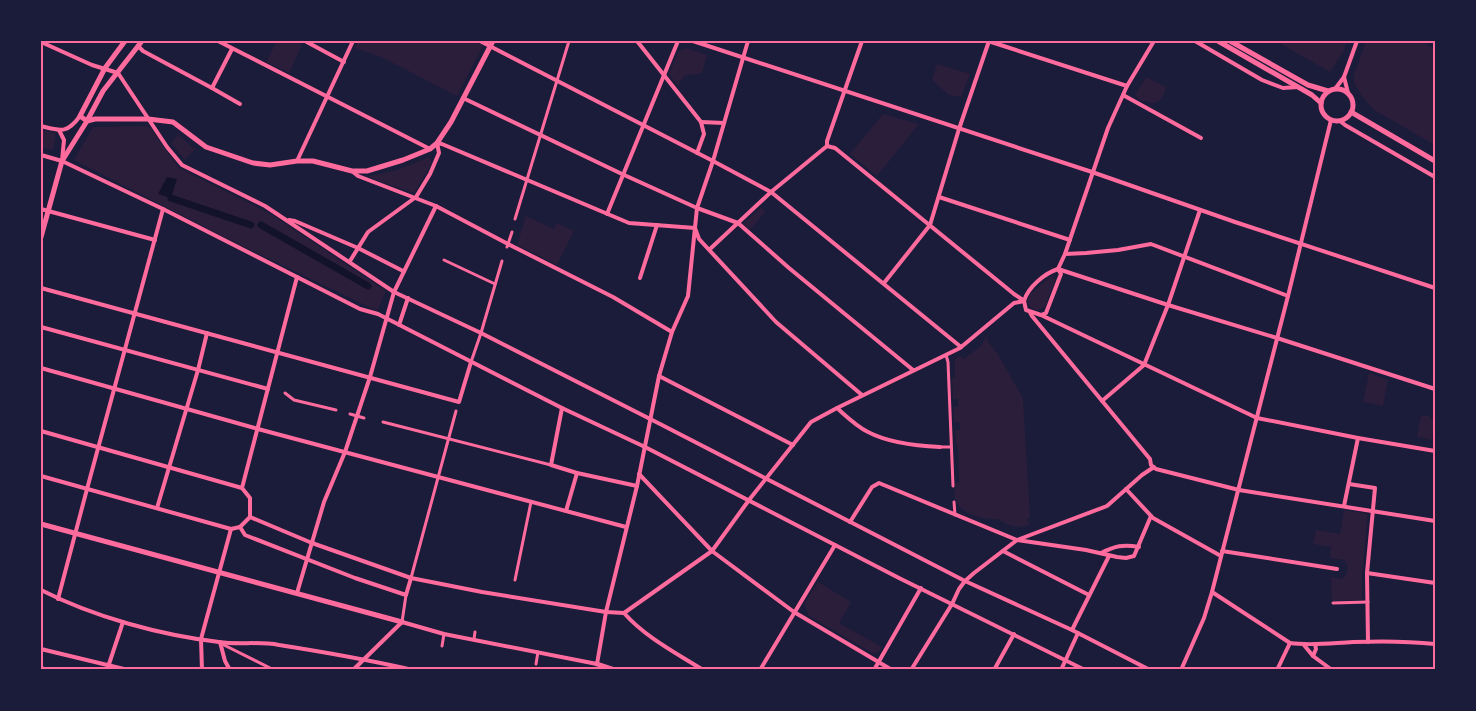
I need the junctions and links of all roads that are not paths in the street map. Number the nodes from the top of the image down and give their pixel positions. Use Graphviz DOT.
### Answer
graph roads {
  1 [pos="125,41"];
  2 [pos="218,41"];
  3 [pos="306,41"];
  4 [pos="354,41"];
  5 [pos="480,41"];
  6 [pos="569,41"];
  7 [pos="637,41"];
  8 [pos="678,41"];
  9 [pos="693,41"];
  10 [pos="748,41"];
  11 [pos="862,41"];
  12 [pos="989,41"];
  13 [pos="1154,41"];
  14 [pos="1195,41"];
  15 [pos="1218,41"];
  16 [pos="1230,41"];
  17 [pos="1357,41"];
  18 [pos="41,42"];
  19 [pos="140,44"];
  20 [pos="492,44"];
  21 [pos="232,49"];
  22 [pos="743,58"];
  23 [pos="344,62"];
  24 [pos="105,68"];
  25 [pos="118,73"];
  26 [pos="664,74"];
  27 [pos="1344,78"];
  28 [pos="557,81"];
  29 [pos="1127,86"];
  30 [pos="1298,87"];
  31 [pos="212,88"];
  32 [pos="1335,89"];
  33 [pos="845,91"];
  34 [pos="1328,91"];
  35 [pos="1348,93"];
  36 [pos="1123,95"];
  37 [pos="328,98"];
  38 [pos="463,98"];
  39 [pos="1321,103"];
  40 [pos="240,104"];
  41 [pos="1351,112"];
  42 [pos="80,116"];
  43 [pos="148,119"];
  44 [pos="1331,120"];
  45 [pos="87,121"];
  46 [pos="1340,121"];
  47 [pos="701,122"];
  48 [pos="724,123"];
  49 [pos="41,126"];
  50 [pos="643,126"];
  51 [pos="959,129"];
  52 [pos="59,130"];
  53 [pos="541,136"];
  54 [pos="1202,138"];
  55 [pos="437,143"];
  56 [pos="827,146"];
  57 [pos="430,149"];
  58 [pos="697,153"];
  59 [pos="41,155"];
  60 [pos="62,161"];
  61 [pos="297,161"];
  62 [pos="713,161"];
  63 [pos="1435,161"];
  64 [pos="352,171"];
  65 [pos="1092,172"];
  66 [pos="622,174"];
  67 [pos="1435,177"];
  68 [pos="527,180"];
  69 [pos="771,192"];
  70 [pos="416,197"];
  71 [pos="939,197"];
  72 [pos="436,206"];
  73 [pos="697,208"];
  74 [pos="41,209"];
  75 [pos="163,210"];
  76 [pos="1200,210"];
  77 [pos="48,211"];
  78 [pos="607,214"];
  79 [pos="515,219"];
  80 [pos="287,220"];
  81 [pos="738,223"];
  82 [pos="657,225"];
  83 [pos="930,225"];
  84 [pos="695,228"];
  85 [pos="512,232"];
  86 [pos="41,237"];
  87 [pos="155,240"];
  88 [pos="1070,240"];
  89 [pos="1301,244"];
  90 [pos="507,246"];
  91 [pos="358,248"];
  92 [pos="710,249"];
  93 [pos="1065,254"];
  94 [pos="1185,258"];
  95 [pos="444,260"];
  96 [pos="502,261"];
  97 [pos="350,262"];
  98 [pos="1058,269"];
  99 [pos="403,271"];
  100 [pos="297,277"];
  101 [pos="640,278"];
  102 [pos="884,283"];
  103 [pos="495,284"];
  104 [pos="41,288"];
  105 [pos="1435,288"];
  106 [pos="394,292"];
  107 [pos="1288,296"];
  108 [pos="408,298"];
  109 [pos="1024,300"];
  110 [pos="1168,305"];
  111 [pos="135,312"];
  112 [pos="1030,312"];
  113 [pos="1041,315"];
  114 [pos="386,318"];
  115 [pos="399,325"];
  116 [pos="41,327"];
  117 [pos="672,332"];
  118 [pos="207,333"];
  119 [pos="481,333"];
  120 [pos="1278,338"];
  121 [pos="961,347"];
  122 [pos="125,350"];
  123 [pos="278,352"];
  124 [pos="946,355"];
  125 [pos="471,362"];
  126 [pos="1144,365"];
  127 [pos="41,368"];
  128 [pos="198,370"];
  129 [pos="913,370"];
  130 [pos="659,376"];
  131 [pos="370,377"];
  132 [pos="114,388"];
  133 [pos="269,389"];
  134 [pos="1435,389"];
  135 [pos="285,393"];
  136 [pos="862,395"];
  137 [pos="1102,401"];
  138 [pos="562,408"];
  139 [pos="836,408"];
  140 [pos="186,409"];
  141 [pos="336,410"];
  142 [pos="456,411"];
  143 [pos="350,414"];
  144 [pos="356,416"];
  145 [pos="364,418"];
  146 [pos="650,418"];
  147 [pos="1257,418"];
  148 [pos="383,422"];
  149 [pos="258,429"];
  150 [pos="41,431"];
  151 [pos="1358,438"];
  152 [pos="449,439"];
  153 [pos="793,445"];
  154 [pos="98,447"];
  155 [pos="645,447"];
  156 [pos="940,447"];
  157 [pos="951,447"];
  158 [pos="1435,451"];
  159 [pos="345,452"];
  160 [pos="550,465"];
  161 [pos="169,467"];
  162 [pos="1154,467"];
  163 [pos="577,473"];
  164 [pos="639,474"];
  165 [pos="41,476"];
  166 [pos="439,478"];
  167 [pos="767,479"];
  168 [pos="1349,484"];
  169 [pos="637,486"];
  170 [pos="953,486"];
  171 [pos="242,488"];
  172 [pos="87,489"];
  173 [pos="1126,489"];
  174 [pos="1239,490"];
  175 [pos="749,500"];
  176 [pos="531,502"];
  177 [pos="954,502"];
  178 [pos="1344,506"];
  179 [pos="156,508"];
  180 [pos="1372,510"];
  181 [pos="566,511"];
  182 [pos="954,515"];
  183 [pos="1150,516"];
  184 [pos="250,517"];
  185 [pos="1435,521"];
  186 [pos="850,522"];
  187 [pos="41,524"];
  188 [pos="240,526"];
  189 [pos="626,527"];
  190 [pos="231,530"];
  191 [pos="75,533"];
  192 [pos="1017,540"];
  193 [pos="312,543"];
  194 [pos="836,545"];
  195 [pos="1139,547"];
  196 [pos="712,551"];
  197 [pos="1003,551"];
  198 [pos="1222,551"];
  199 [pos="1101,553"];
  200 [pos="1109,556"];
  201 [pos="1221,556"];
  202 [pos="307,560"];
  203 [pos="1337,570"];
  204 [pos="1366,573"];
  205 [pos="220,574"];
  206 [pos="411,578"];
  207 [pos="516,580"];
  208 [pos="965,581"];
  209 [pos="1435,583"];
  210 [pos="921,588"];
  211 [pos="41,590"];
  212 [pos="1212,592"];
  213 [pos="297,593"];
  214 [pos="406,595"];
  215 [pos="1089,595"];
  216 [pos="58,599"];
  217 [pos="1368,602"];
  218 [pos="1332,603"];
  219 [pos="952,604"];
  220 [pos="606,612"];
  221 [pos="794,612"];
  222 [pos="624,613"];
  223 [pos="123,622"];
  224 [pos="402,622"];
  225 [pos="1072,630"];
  226 [pos="475,632"];
  227 [pos="1078,633"];
  228 [pos="444,634"];
  229 [pos="1014,634"];
  230 [pos="202,639"];
  231 [pos="474,639"];
  232 [pos="220,642"];
  233 [pos="1368,642"];
  234 [pos="1290,643"];
  235 [pos="1316,644"];
  236 [pos="1435,644"];
  237 [pos="1304,645"];
  238 [pos="442,646"];
  239 [pos="41,649"];
  240 [pos="538,652"];
  241 [pos="1313,656"];
  242 [pos="364,659"];
  243 [pos="1065,660"];
  244 [pos="878,662"];
  245 [pos="536,664"];
  246 [pos="597,664"];
  247 [pos="108,667"];
  248 [pos="41,668"];
  249 [pos="47,670"];
  250 [pos="128,670"];
  251 [pos="202,670"];
  252 [pos="230,670"];
  253 [pos="274,670"];
  254 [pos="353,670"];
  255 [pos="413,670"];
  256 [pos="600,670"];
  257 [pos="615,670"];
  258 [pos="703,670"];
  259 [pos="760,670"];
  260 [pos="874,670"];
  261 [pos="892,670"];
  262 [pos="911,670"];
  263 [pos="994,670"];
  264 [pos="1061,670"];
  265 [pos="1085,670"];
  266 [pos="1150,670"];
  267 [pos="1181,670"];
  268 [pos="1277,670"];
  269 [pos="1332,670"];
  1 -- 24 [label="street"];
  2 -- 21 [label="street"];
  3 -- 23 [label="street"];
  4 -- 23 [label="street"];
  5 -- 20 [label="street"];
  6 -- 28 [label="street"];
  7 -- 26 [label="street"];
  8 -- 26 [label="street"];
  9 -- 22 [label="street"];
  10 -- 22 [label="street"];
  11 -- 33 [label="street"];
  12 -- 29 [label="street"];
  12 -- 51 [label="street"];
  13 -- 29 [label="street"];
  14 -- 30 [label="street"];
  15 -- 30 [label="street"];
  16 -- 34 [label="street"];
  17 -- 27 [label="street"];
  18 -- 24 [label="street"];
  19 -- 25 [label="street"];
  19 -- 31 [label="street"];
  20 -- 28 [label="street"];
  20 -- 38 [label="street"];
  21 -- 31 [label="street"];
  21 -- 37 [label="street"];
  22 -- 33 [label="street"];
  22 -- 48 [label="street"];
  23 -- 37 [label="street"];
  24 -- 25 [label="street"];
  24 -- 42 [label="street"];
  25 -- 43 [label="street"];
  25 -- 45 [label="street"];
  26 -- 47 [label="street"];
  26 -- 50 [label="street"];
  27 -- 32 [label="street"];
  27 -- 35 [label="street"];
  28 -- 50 [label="street"];
  28 -- 53 [label="street"];
  29 -- 36 [label="street"];
  30 -- 39 [label="street"];
  31 -- 40 [label="street"];
  32 -- 34 [label="street"];
  32 -- 35 [label="street"];
  33 -- 51 [label="street"];
  33 -- 56 [label="street"];
  34 -- 39 [label="street"];
  35 -- 41 [label="street"];
  36 -- 54 [label="street"];
  36 -- 65 [label="street"];
  37 -- 57 [label="street"];
  37 -- 61 [label="street"];
  38 -- 53 [label="street"];
  38 -- 55 [label="street"];
  39 -- 44 [label="street"];
  41 -- 46 [label="street"];
  41 -- 63 [label="street"];
  42 -- 45 [label="street"];
  42 -- 52 [label="street"];
  43 -- 45 [label="street"];
  43 -- 61 [label="street"];
  43 -- 80 [label="street"];
  44 -- 46 [label="street"];
  44 -- 89 [label="street"];
  45 -- 60 [label="street"];
  46 -- 67 [label="street"];
  47 -- 48 [label="street"];
  47 -- 58 [label="street"];
  48 -- 62 [label="street"];
  49 -- 52 [label="street"];
  50 -- 58 [label="street"];
  50 -- 66 [label="street"];
  51 -- 65 [label="street"];
  51 -- 71 [label="street"];
  52 -- 60 [label="street"];
  53 -- 66 [label="street"];
  53 -- 68 [label="street"];
  55 -- 57 [label="street"];
  55 -- 68 [label="street"];
  55 -- 70 [label="street"];
  56 -- 69 [label="street"];
  56 -- 83 [label="street"];
  57 -- 64 [label="street"];
  58 -- 62 [label="street"];
  59 -- 60 [label="street"];
  60 -- 75 [label="street"];
  60 -- 77 [label="street"];
  61 -- 64 [label="street"];
  62 -- 69 [label="street"];
  62 -- 73 [label="street"];
  64 -- 70 [label="street"];
  65 -- 76 [label="street"];
  65 -- 88 [label="street"];
  66 -- 73 [label="street"];
  66 -- 78 [label="street"];
  68 -- 78 [label="street"];
  68 -- 79 [label="street"];
  69 -- 81 [label="street"];
  69 -- 102 [label="street"];
  70 -- 72 [label="street"];
  70 -- 91 [label="street"];
  71 -- 83 [label="street"];
  71 -- 88 [label="street"];
  72 -- 90 [label="street"];
  72 -- 99 [label="street"];
  73 -- 81 [label="street"];
  73 -- 84 [label="street"];
  74 -- 77 [label="street"];
  75 -- 87 [label="street"];
  75 -- 100 [label="street"];
  76 -- 89 [label="street"];
  76 -- 94 [label="street"];
  77 -- 86 [label="street"];
  77 -- 87 [label="street"];
  78 -- 82 [label="street"];
  80 -- 91 [label="street"];
  80 -- 97 [label="street"];
  81 -- 92 [label="street"];
  81 -- 129 [label="street"];
  82 -- 84 [label="street"];
  82 -- 101 [label="street"];
  83 -- 102 [label="street"];
  83 -- 109 [label="street"];
  84 -- 92 [label="street"];
  84 -- 117 [label="street"];
  85 -- 90 [label="street"];
  87 -- 111 [label="street"];
  88 -- 93 [label="street"];
  89 -- 105 [label="street"];
  89 -- 107 [label="street"];
  90 -- 117 [label="street"];
  91 -- 97 [label="street"];
  91 -- 99 [label="street"];
  92 -- 136 [label="street"];
  93 -- 94 [label="street"];
  93 -- 98 [label="street"];
  94 -- 107 [label="street"];
  94 -- 110 [label="street"];
  95 -- 103 [label="street"];
  96 -- 103 [label="street"];
  97 -- 106 [label="street"];
  98 -- 109 [label="street"];
  98 -- 110 [label="street"];
  98 -- 113 [label="street"];
  99 -- 106 [label="street"];
  100 -- 114 [label="street"];
  100 -- 123 [label="street"];
  102 -- 121 [label="street"];
  103 -- 119 [label="street"];
  104 -- 111 [label="street"];
  106 -- 108 [label="street"];
  106 -- 114 [label="street"];
  107 -- 120 [label="street"];
  108 -- 115 [label="street"];
  108 -- 119 [label="street"];
  109 -- 112 [label="street"];
  109 -- 121 [label="street"];
  110 -- 120 [label="street"];
  110 -- 126 [label="street"];
  111 -- 118 [label="street"];
  111 -- 122 [label="street"];
  112 -- 113 [label="street"];
  112 -- 137 [label="street"];
  113 -- 126 [label="street"];
  114 -- 115 [label="street"];
  114 -- 131 [label="street"];
  115 -- 125 [label="street"];
  116 -- 122 [label="street"];
  117 -- 130 [label="street"];
  118 -- 123 [label="street"];
  118 -- 128 [label="street"];
  119 -- 125 [label="street"];
  119 -- 146 [label="street"];
  120 -- 134 [label="street"];
  120 -- 147 [label="street"];
  121 -- 124 [label="street"];
  122 -- 128 [label="street"];
  122 -- 132 [label="street"];
  123 -- 131 [label="street"];
  123 -- 133 [label="street"];
  124 -- 129 [label="street"];
  124 -- 157 [label="street"];
  125 -- 131 [label="street"];
  125 -- 138 [label="street"];
  126 -- 137 [label="street"];
  126 -- 147 [label="street"];
  127 -- 132 [label="street"];
  128 -- 133 [label="street"];
  128 -- 140 [label="street"];
  129 -- 136 [label="street"];
  130 -- 146 [label="street"];
  130 -- 153 [label="street"];
  131 -- 144 [label="street"];
  132 -- 140 [label="street"];
  132 -- 154 [label="street"];
  133 -- 149 [label="street"];
  135 -- 141 [label="street"];
  136 -- 139 [label="street"];
  137 -- 162 [label="street"];
  138 -- 155 [label="street"];
  138 -- 160 [label="street"];
  139 -- 153 [label="street"];
  139 -- 156 [label="street"];
  140 -- 149 [label="street"];
  140 -- 161 [label="street"];
  142 -- 152 [label="street"];
  143 -- 144 [label="street"];
  144 -- 145 [label="street"];
  144 -- 159 [label="street"];
  146 -- 155 [label="street"];
  146 -- 167 [label="street"];
  147 -- 151 [label="street"];
  147 -- 174 [label="street"];
  148 -- 152 [label="street"];
  149 -- 159 [label="street"];
  149 -- 171 [label="street"];
  150 -- 154 [label="street"];
  151 -- 158 [label="street"];
  151 -- 168 [label="street"];
  152 -- 160 [label="street"];
  152 -- 166 [label="street"];
  153 -- 167 [label="street"];
  154 -- 161 [label="street"];
  154 -- 172 [label="street"];
  155 -- 164 [label="street"];
  155 -- 175 [label="street"];
  156 -- 157 [label="street"];
  157 -- 170 [label="street"];
  159 -- 166 [label="street"];
  159 -- 193 [label="street"];
  160 -- 163 [label="street"];
  161 -- 171 [label="street"];
  161 -- 179 [label="street"];
  162 -- 173 [label="street"];
  162 -- 174 [label="street"];
  163 -- 169 [label="street"];
  163 -- 181 [label="street"];
  164 -- 169 [label="street"];
  164 -- 196 [label="street"];
  165 -- 172 [label="street"];
  166 -- 176 [label="street"];
  166 -- 206 [label="street"];
  167 -- 175 [label="street"];
  167 -- 186 [label="street"];
  168 -- 178 [label="street"];
  168 -- 180 [label="street"];
  169 -- 189 [label="street"];
  171 -- 184 [label="street"];
  172 -- 179 [label="street"];
  172 -- 191 [label="street"];
  173 -- 183 [label="street"];
  173 -- 192 [label="street"];
  174 -- 178 [label="street"];
  174 -- 198 [label="street"];
  175 -- 194 [label="street"];
  175 -- 196 [label="street"];
  176 -- 181 [label="street"];
  176 -- 207 [label="street"];
  177 -- 182 [label="street"];
  178 -- 180 [label="street"];
  179 -- 190 [label="street"];
  180 -- 185 [label="street"];
  180 -- 204 [label="street"];
  181 -- 189 [label="street"];
  182 -- 186 [label="street"];
  182 -- 192 [label="street"];
  183 -- 195 [label="street"];
  183 -- 201 [label="street"];
  184 -- 188 [label="street"];
  184 -- 193 [label="street"];
  186 -- 208 [label="street"];
  187 -- 191 [label="street"];
  188 -- 190 [label="street"];
  188 -- 202 [label="street"];
  189 -- 220 [label="street"];
  190 -- 205 [label="street"];
  191 -- 205 [label="street"];
  191 -- 216 [label="street"];
  192 -- 197 [label="street"];
  192 -- 199 [label="street"];
  193 -- 202 [label="street"];
  193 -- 206 [label="street"];
  194 -- 210 [label="street"];
  194 -- 221 [label="street"];
  195 -- 199 [label="street"];
  195 -- 200 [label="street"];
  196 -- 221 [label="street"];
  196 -- 222 [label="street"];
  197 -- 208 [label="street"];
  197 -- 215 [label="street"];
  198 -- 201 [label="street"];
  198 -- 203 [label="street"];
  199 -- 200 [label="street"];
  200 -- 215 [label="street"];
  201 -- 212 [label="street"];
  202 -- 213 [label="street"];
  202 -- 214 [label="street"];
  204 -- 209 [label="street"];
  204 -- 217 [label="street"];
  205 -- 213 [label="street"];
  205 -- 230 [label="street"];
  206 -- 214 [label="street"];
  206 -- 220 [label="street"];
  208 -- 219 [label="street"];
  208 -- 225 [label="street"];
  210 -- 219 [label="street"];
  210 -- 244 [label="street"];
  211 -- 216 [label="street"];
  212 -- 234 [label="street"];
  212 -- 267 [label="street"];
  213 -- 224 [label="street"];
  214 -- 224 [label="street"];
  215 -- 225 [label="street"];
  216 -- 223 [label="street"];
  217 -- 218 [label="street"];
  217 -- 233 [label="street"];
  219 -- 229 [label="street"];
  219 -- 262 [label="street"];
  220 -- 222 [label="street"];
  220 -- 246 [label="street"];
  221 -- 244 [label="street"];
  221 -- 259 [label="street"];
  222 -- 258 [label="street"];
  223 -- 230 [label="street"];
  223 -- 247 [label="street"];
  224 -- 228 [label="street"];
  224 -- 242 [label="street"];
  225 -- 227 [label="street"];
  226 -- 231 [label="street"];
  227 -- 243 [label="street"];
  227 -- 266 [label="street"];
  228 -- 231 [label="street"];
  228 -- 238 [label="street"];
  229 -- 243 [label="street"];
  229 -- 263 [label="street"];
  230 -- 232 [label="street"];
  230 -- 251 [label="street"];
  231 -- 240 [label="street"];
  232 -- 242 [label="street"];
  232 -- 252 [label="street"];
  232 -- 253 [label="street"];
  233 -- 235 [label="street"];
  233 -- 236 [label="street"];
  234 -- 237 [label="street"];
  234 -- 268 [label="street"];
  235 -- 237 [label="street"];
  235 -- 241 [label="street"];
  237 -- 241 [label="street"];
  239 -- 247 [label="street"];
  240 -- 245 [label="street"];
  240 -- 246 [label="street"];
  241 -- 269 [label="street"];
  242 -- 254 [label="street"];
  242 -- 255 [label="street"];
  243 -- 264 [label="street"];
  243 -- 265 [label="street"];
  244 -- 260 [label="street"];
  244 -- 261 [label="street"];
  246 -- 256 [label="street"];
  246 -- 257 [label="street"];
  247 -- 250 [label="street"];
  248 -- 249 [label="street"];
}
